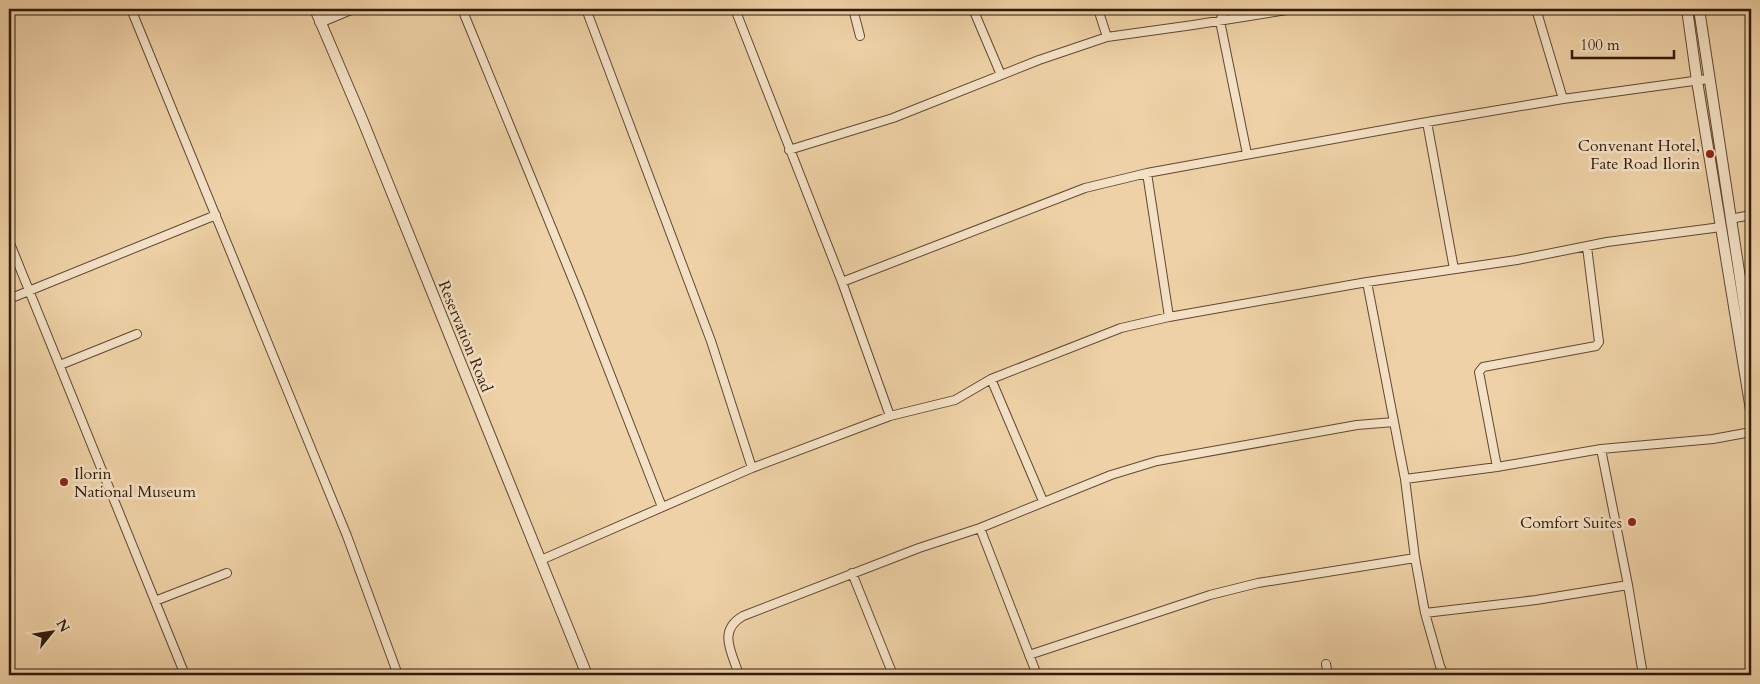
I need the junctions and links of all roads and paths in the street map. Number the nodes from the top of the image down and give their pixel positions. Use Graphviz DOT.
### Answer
graph roads {
  1 [pos="132,9"];
  2 [pos="315,9"];
  3 [pos="351,9"];
  4 [pos="462,9"];
  5 [pos="586,9"];
  6 [pos="735,9"];
  7 [pos="853,9"];
  8 [pos="974,9"];
  9 [pos="1098,9"];
  10 [pos="1226,9"];
  11 [pos="1230,9"];
  12 [pos="1293,9"];
  13 [pos="1536,9"];
  14 [pos="1687,9"];
  15 [pos="1699,9"];
  16 [pos="1233,19"];
  17 [pos="1220,21"];
  18 [pos="320,22"];
  19 [pos="860,36"];
  20 [pos="1107,37"];
  21 [pos="1001,75"];
  22 [pos="1708,79"];
  23 [pos="1697,82"];
  24 [pos="1563,99"];
  25 [pos="1427,122"];
  26 [pos="789,150"];
  27 [pos="1247,154"];
  28 [pos="1147,173"];
  29 [pos="1751,214"];
  30 [pos="216,215"];
  31 [pos="1730,219"];
  32 [pos="1721,227"];
  33 [pos="9,241"];
  34 [pos="1587,247"];
  35 [pos="1454,269"];
  36 [pos="842,282"];
  37 [pos="1367,282"];
  38 [pos="28,290"];
  39 [pos="9,298"];
  40 [pos="1169,317"];
  41 [pos="137,334"];
  42 [pos="1751,350"];
  43 [pos="60,365"];
  44 [pos="991,379"];
  45 [pos="1751,410"];
  46 [pos="890,416"];
  47 [pos="1394,422"];
  48 [pos="1751,432"];
  49 [pos="1601,449"];
  50 [pos="1497,467"];
  51 [pos="752,468"];
  52 [pos="1405,479"];
  53 [pos="1043,501"];
  54 [pos="662,507"];
  55 [pos="980,528"];
  56 [pos="1415,558"];
  57 [pos="541,560"];
  58 [pos="228,573"];
  59 [pos="852,573"];
  60 [pos="1628,585"];
  61 [pos="155,601"];
  62 [pos="1425,613"];
  63 [pos="1029,655"];
  64 [pos="1326,664"];
  65 [pos="184,675"];
  66 [pos="398,675"];
  67 [pos="588,675"];
  68 [pos="739,675"];
  69 [pos="893,675"];
  70 [pos="1037,675"];
  71 [pos="1328,675"];
  72 [pos="1444,675"];
  73 [pos="1643,675"];
  1 -- 30 [label="street"];
  2 -- 18 [label="street, Reservation Road"];
  3 -- 18 [label="street"];
  4 -- 54 [label="street"];
  5 -- 51 [label="street"];
  6 -- 26 [label="street"];
  7 -- 19 [label="street"];
  8 -- 21 [label="street"];
  9 -- 20 [label="street"];
  10 -- 17 [label="street"];
  11 -- 16 [label="street"];
  12 -- 16 [label="street"];
  13 -- 24 [label="street"];
  14 -- 23 [label="street"];
  15 -- 22 [label="street"];
  16 -- 17 [label="street"];
  17 -- 20 [label="street"];
  17 -- 27 [label="street"];
  18 -- 57 [label="street, Reservation Road"];
  20 -- 21 [label="street"];
  21 -- 26 [label="street"];
  22 -- 23 [label="street"];
  22 -- 31 [label="street"];
  23 -- 24 [label="street"];
  23 -- 32 [label="street"];
  24 -- 25 [label="street"];
  25 -- 27 [label="street"];
  25 -- 35 [label="street"];
  26 -- 36 [label="street"];
  27 -- 28 [label="street"];
  28 -- 36 [label="street"];
  28 -- 40 [label="street"];
  29 -- 31 [label="street"];
  30 -- 38 [label="street"];
  30 -- 66 [label="street"];
  31 -- 42 [label="street"];
  32 -- 34 [label="street"];
  32 -- 45 [label="street"];
  33 -- 38 [label="street"];
  34 -- 35 [label="street"];
  34 -- 50 [label="street"];
  35 -- 37 [label="street"];
  36 -- 46 [label="street"];
  37 -- 40 [label="street"];
  37 -- 47 [label="street"];
  38 -- 39 [label="street"];
  38 -- 43 [label="street"];
  40 -- 44 [label="street"];
  41 -- 43 [label="street"];
  43 -- 61 [label="street"];
  44 -- 46 [label="street"];
  44 -- 53 [label="street"];
  46 -- 51 [label="street"];
  47 -- 52 [label="street"];
  47 -- 53 [label="street"];
  48 -- 49 [label="street"];
  49 -- 50 [label="street"];
  49 -- 60 [label="street"];
  50 -- 52 [label="street"];
  51 -- 54 [label="street"];
  52 -- 56 [label="street"];
  53 -- 55 [label="street"];
  54 -- 57 [label="street"];
  55 -- 59 [label="street"];
  55 -- 63 [label="street"];
  56 -- 62 [label="street"];
  56 -- 63 [label="street"];
  57 -- 67 [label="street, Reservation Road"];
  58 -- 61 [label="street"];
  59 -- 68 [label="street"];
  59 -- 69 [label="street"];
  60 -- 62 [label="street"];
  60 -- 73 [label="street"];
  61 -- 65 [label="street"];
  62 -- 72 [label="street"];
  63 -- 70 [label="street"];
  64 -- 71 [label="street"];
}
